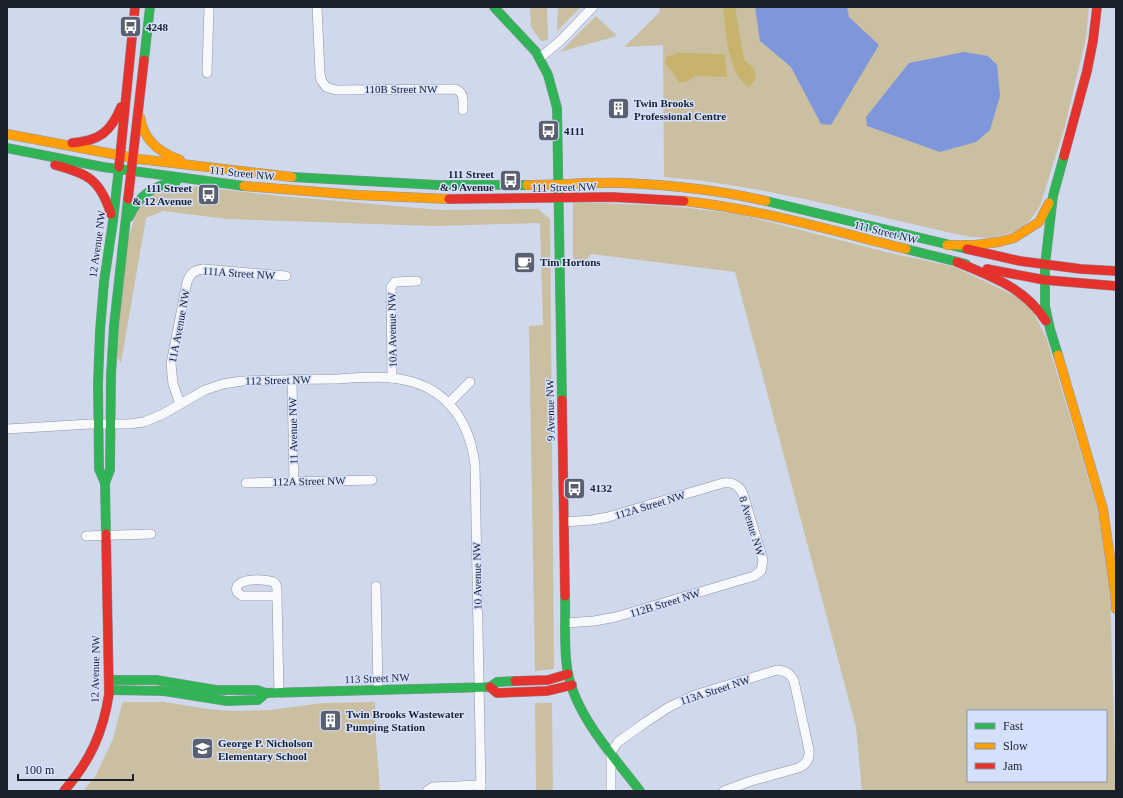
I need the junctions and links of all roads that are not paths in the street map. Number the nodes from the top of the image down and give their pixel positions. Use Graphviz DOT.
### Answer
graph roads {
  1 [pos="136,7"];
  2 [pos="150,7"];
  3 [pos="209,7"];
  4 [pos="317,7"];
  5 [pos="494,7"];
  6 [pos="593,7"];
  7 [pos="1097,7"];
  8 [pos="540,58"];
  9 [pos="207,73"];
  10 [pos="127,84"];
  11 [pos="140,94"];
  12 [pos="463,110"];
  13 [pos="7,134"];
  14 [pos="56,144"];
  15 [pos="7,148"];
  16 [pos="7,152"];
  17 [pos="120,156"];
  18 [pos="132,158"];
  19 [pos="194,166"];
  20 [pos="118,170"];
  21 [pos="131,172"];
  22 [pos="194,180"];
  23 [pos="559,185"];
  24 [pos="1053,196"];
  25 [pos="559,199"];
  26 [pos="112,221"];
  27 [pos="125,230"];
  28 [pos="947,245"];
  29 [pos="957,262"];
  30 [pos="1045,265"];
  31 [pos="1116,271"];
  32 [pos="193,273"];
  33 [pos="286,276"];
  34 [pos="1045,280"];
  35 [pos="417,281"];
  36 [pos="1116,286"];
  37 [pos="1050,329"];
  38 [pos="392,378"];
  39 [pos="292,380"];
  40 [pos="470,382"];
  41 [pos="449,403"];
  42 [pos="180,404"];
  43 [pos="98,424"];
  44 [pos="111,424"];
  45 [pos="7,428"];
  46 [pos="372,480"];
  47 [pos="294,482"];
  48 [pos="105,483"];
  49 [pos="246,483"];
  50 [pos="735,484"];
  51 [pos="564,522"];
  52 [pos="151,534"];
  53 [pos="106,535"];
  54 [pos="86,536"];
  55 [pos="761,571"];
  56 [pos="376,586"];
  57 [pos="277,596"];
  58 [pos="1116,609"];
  59 [pos="566,623"];
  60 [pos="568,674"];
  61 [pos="109,680"];
  62 [pos="572,685"];
  63 [pos="479,687"];
  64 [pos="490,687"];
  65 [pos="378,689"];
  66 [pos="109,690"];
  67 [pos="266,693"];
  68 [pos="279,693"];
  69 [pos="611,752"];
  70 [pos="481,788"];
  71 [pos="64,791"];
  72 [pos="427,791"];
  73 [pos="611,791"];
  74 [pos="640,791"];
  75 [pos="724,791"];
  1 -- 10 [label="main road, 12 Avenue NW"];
  2 -- 11 [label="main road, 12 Avenue NW"];
  3 -- 9 [label="street"];
  4 -- 12 [label="street, 110B Street NW"];
  5 -- 8 [label="main road, 9 Avenue NW"];
  6 -- 8 [label="street"];
  7 -- 24 [label="main road"];
  8 -- 23 [label="main road, 9 Avenue NW"];
  10 -- 14 [label="main road"];
  10 -- 17 [label="main road, 12 Avenue NW"];
  11 -- 18 [label="main road, 12 Avenue NW"];
  11 -- 19 [label="main road"];
  13 -- 14 [label="main road, 111 Street NW"];
  14 -- 17 [label="main road, 111 Street NW"];
  15 -- 20 [label="main road, 111 Street NW"];
  16 -- 26 [label="main road"];
  17 -- 18 [label="main road, 111 Street NW"];
  17 -- 20 [label="main road, 12 Avenue NW"];
  18 -- 19 [label="main road, 111 Street NW"];
  18 -- 21 [label="main road, 12 Avenue NW"];
  19 -- 23 [label="main road, 111 Street NW"];
  20 -- 21 [label="main road, 111 Street NW"];
  20 -- 26 [label="main road, 12 Avenue NW"];
  21 -- 22 [label="main road, 111 Street NW"];
  21 -- 27 [label="main road, 12 Avenue NW"];
  22 -- 25 [label="main road, 111 Street NW"];
  22 -- 27 [label="main road"];
  23 -- 25 [label="main road, 9 Avenue NW"];
  23 -- 28 [label="main road, 111 Street NW"];
  24 -- 28 [label="main road"];
  24 -- 30 [label="main road"];
  25 -- 29 [label="main road, 111 Street NW"];
  25 -- 51 [label="main road, 9 Avenue NW"];
  26 -- 43 [label="main road, 12 Avenue NW"];
  27 -- 44 [label="main road, 12 Avenue NW"];
  28 -- 30 [label="main road, 111 Street NW"];
  29 -- 34 [label="main road, 111 Street NW"];
  29 -- 37 [label="main road"];
  30 -- 31 [label="main road, 111 Street NW"];
  30 -- 34 [label="main road"];
  32 -- 33 [label="street, 111A Street NW"];
  32 -- 42 [label="street, 11A Avenue NW"];
  34 -- 36 [label="main road, 111 Street NW"];
  34 -- 37 [label="main road"];
  35 -- 38 [label="street, 10A Avenue NW"];
  37 -- 58 [label="main road"];
  38 -- 39 [label="street, 112 Street NW"];
  38 -- 41 [label="street, 112 Street NW"];
  39 -- 42 [label="street, 112 Street NW"];
  39 -- 47 [label="street, 11 Avenue NW"];
  40 -- 41 [label="street"];
  41 -- 63 [label="street, 10 Avenue NW"];
  42 -- 44 [label="street, 112 Street NW"];
  43 -- 44 [label="street, 112 Street NW"];
  43 -- 45 [label="street, 112 Street NW"];
  43 -- 48 [label="main road, 12 Avenue NW"];
  44 -- 48 [label="main road, 12 Avenue NW"];
  46 -- 47 [label="street, 112A Street NW"];
  47 -- 49 [label="street, 112A Street NW"];
  48 -- 53 [label="main road, 12 Avenue NW"];
  50 -- 51 [label="street, 112A Street NW"];
  50 -- 55 [label="street, 8 Avenue NW"];
  51 -- 59 [label="main road, 9 Avenue NW"];
  52 -- 53 [label="street"];
  53 -- 54 [label="street"];
  53 -- 61 [label="main road, 12 Avenue NW"];
  55 -- 59 [label="street, 112B Street NW"];
  56 -- 65 [label="street"];
  57 -- 68 [label="street"];
  59 -- 60 [label="main road, 9 Avenue NW"];
  60 -- 62 [label="main road, 9 Avenue NW"];
  60 -- 64 [label="main road, 113 Street NW"];
  61 -- 66 [label="main road, 12 Avenue NW"];
  61 -- 67 [label="main road, 113 Street NW"];
  62 -- 64 [label="main road, 113 Street NW"];
  62 -- 69 [label="main road, 9 Avenue NW"];
  63 -- 64 [label="main road, 113 Street NW"];
  63 -- 65 [label="main road, 113 Street NW"];
  63 -- 70 [label="street, 10 Avenue NW"];
  65 -- 68 [label="main road, 113 Street NW"];
  66 -- 67 [label="main road, 113 Street NW"];
  66 -- 71 [label="main road, 12 Avenue NW"];
  67 -- 68 [label="main road, 113 Street NW"];
  69 -- 73 [label="street"];
  69 -- 74 [label="main road, 9 Avenue NW"];
  69 -- 75 [label="street, 113A Street NW"];
  70 -- 72 [label="street, 10 Avenue NW"];
}
